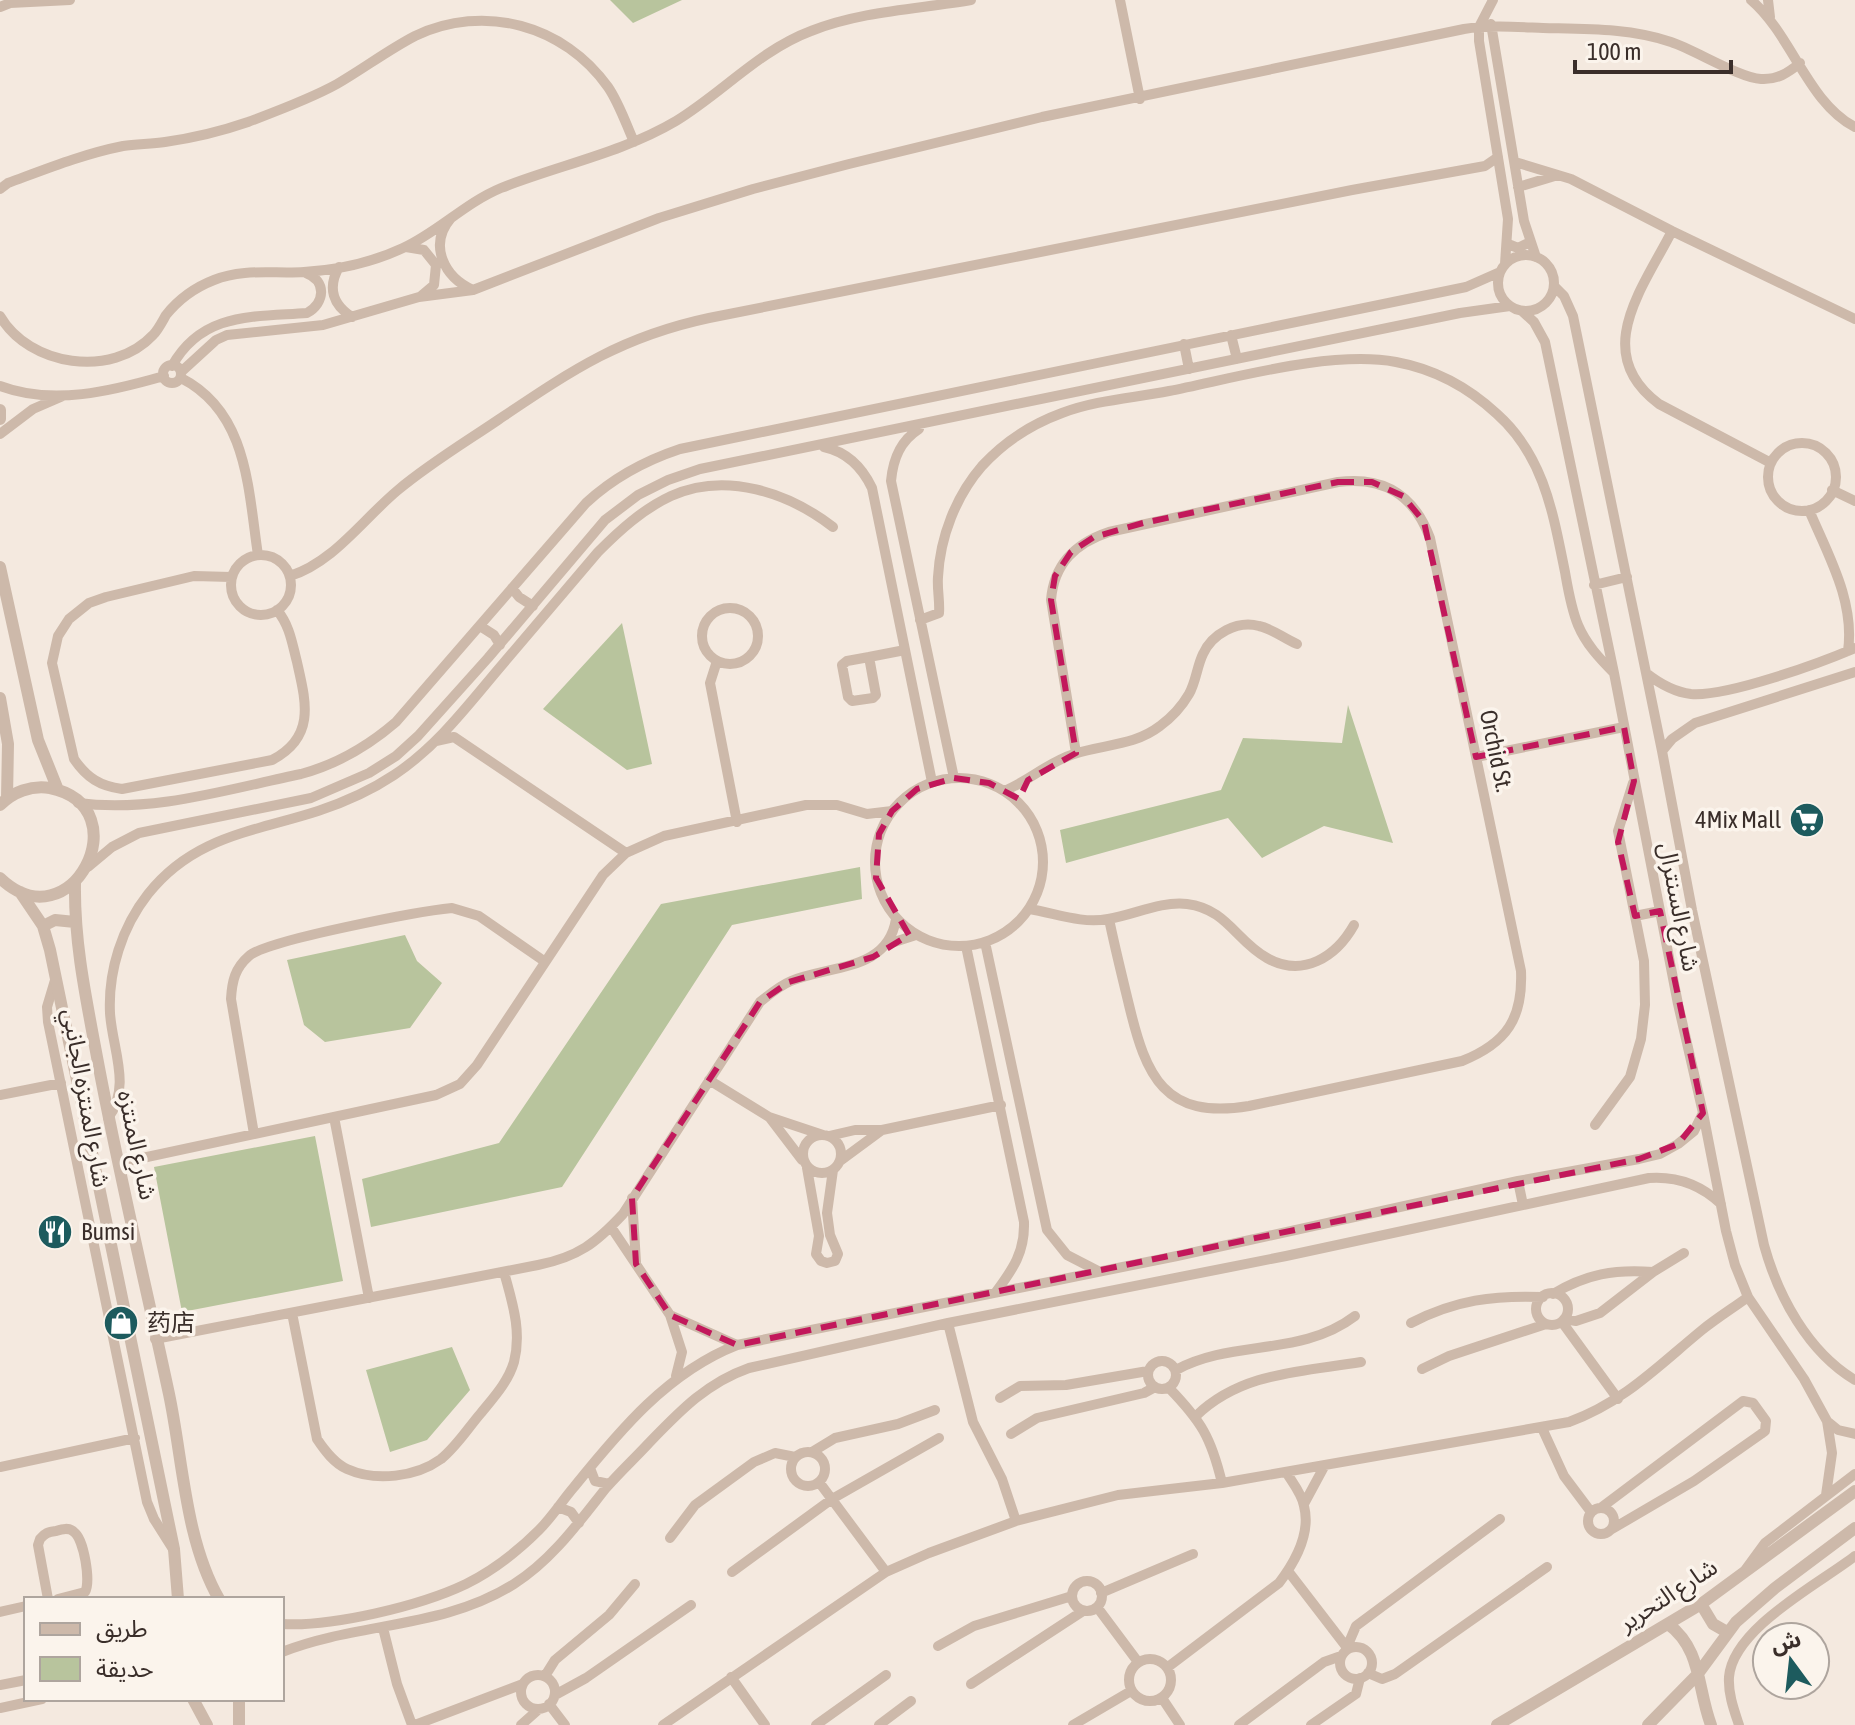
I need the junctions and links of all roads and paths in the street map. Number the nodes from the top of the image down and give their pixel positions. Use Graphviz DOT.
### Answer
graph roads {
  1 [pos="70,0"];
  2 [pos="971,0"];
  3 [pos="1120,0"];
  4 [pos="1493,0"];
  5 [pos="1751,0"];
  6 [pos="1768,0"];
  7 [pos="0,7"];
  8 [pos="1488,13"];
  9 [pos="1770,17"];
  10 [pos="1479,27"];
  11 [pos="1491,27"];
  12 [pos="1496,59"];
  13 [pos="1481,60"];
  14 [pos="1800,63"];
  15 [pos="1140,99"];
  16 [pos="1507,122"];
  17 [pos="1492,125"];
  18 [pos="1855,127"];
  19 [pos="634,142"];
  20 [pos="1498,157"];
  21 [pos="1515,162"];
  22 [pos="1485,166"];
  23 [pos="1501,171"];
  24 [pos="1560,174"];
  25 [pos="3,185"];
  26 [pos="1518,187"];
  27 [pos="455,214"];
  28 [pos="1672,231"];
  29 [pos="1530,242"];
  30 [pos="1508,244"];
  31 [pos="405,247"];
  32 [pos="1536,257"];
  33 [pos="439,264"];
  34 [pos="339,267"];
  35 [pos="1503,268"];
  36 [pos="304,272"];
  37 [pos="1554,286"];
  38 [pos="473,290"];
  39 [pos="327,292"];
  40 [pos="419,297"];
  41 [pos="1510,306"];
  42 [pos="1522,311"];
  43 [pos="0,316"];
  44 [pos="352,317"];
  45 [pos="1855,319"];
  46 [pos="1231,335"];
  47 [pos="1184,344"];
  48 [pos="1303,347"];
  49 [pos="1237,359"];
  50 [pos="1307,364"];
  51 [pos="1189,369"];
  52 [pos="178,372"];
  53 [pos="0,386"];
  54 [pos="64,396"];
  55 [pos="0,410"];
  56 [pos="0,419"];
  57 [pos="926,424"];
  58 [pos="0,434"];
  59 [pos="818,446"];
  60 [pos="1771,463"];
  61 [pos="1832,490"];
  62 [pos="638,495"];
  63 [pos="1855,501"];
  64 [pos="647,509"];
  65 [pos="1809,510"];
  66 [pos="833,527"];
  67 [pos="258,555"];
  68 [pos="0,567"];
  69 [pos="290,576"];
  70 [pos="231,577"];
  71 [pos="1627,577"];
  72 [pos="1594,585"];
  73 [pos="512,588"];
  74 [pos="1846,600"];
  75 [pos="533,606"];
  76 [pos="277,610"];
  77 [pos="1855,613"];
  78 [pos="920,620"];
  79 [pos="480,626"];
  80 [pos="1297,644"];
  81 [pos="500,645"];
  82 [pos="905,650"];
  83 [pos="1852,650"];
  84 [pos="869,657"];
  85 [pos="717,661"];
  86 [pos="1855,672"];
  87 [pos="1614,673"];
  88 [pos="1646,673"];
  89 [pos="1718,692"];
  90 [pos="0,698"];
  91 [pos="447,702"];
  92 [pos="1724,714"];
  93 [pos="456,720"];
  94 [pos="1624,727"];
  95 [pos="418,736"];
  96 [pos="454,737"];
  97 [pos="433,742"];
  98 [pos="1662,751"];
  99 [pos="1076,753"];
  100 [pos="1476,757"];
  101 [pos="954,778"];
  102 [pos="1028,780"];
  103 [pos="1634,781"];
  104 [pos="932,782"];
  105 [pos="58,790"];
  106 [pos="1004,791"];
  107 [pos="3,802"];
  108 [pos="78,803"];
  109 [pos="1019,803"];
  110 [pos="280,805"];
  111 [pos="892,811"];
  112 [pos="867,814"];
  113 [pos="283,820"];
  114 [pos="737,822"];
  115 [pos="879,834"];
  116 [pos="626,853"];
  117 [pos="88,867"];
  118 [pos="1,880"];
  119 [pos="75,883"];
  120 [pos="20,892"];
  121 [pos="1036,896"];
  122 [pos="1029,909"];
  123 [pos="1660,911"];
  124 [pos="1058,913"];
  125 [pos="1635,916"];
  126 [pos="896,919"];
  127 [pos="1109,919"];
  128 [pos="75,922"];
  129 [pos="1354,925"];
  130 [pos="43,926"];
  131 [pos="916,935"];
  132 [pos="985,942"];
  133 [pos="888,944"];
  134 [pos="966,946"];
  135 [pos="544,961"];
  136 [pos="56,977"];
  137 [pos="709,1080"];
  138 [pos="61,1083"];
  139 [pos="0,1095"];
  140 [pos="1001,1105"];
  141 [pos="1703,1113"];
  142 [pos="334,1117"];
  143 [pos="769,1117"];
  144 [pos="108,1118"];
  145 [pos="85,1122"];
  146 [pos="1595,1125"];
  147 [pos="882,1130"];
  148 [pos="254,1134"];
  149 [pos="826,1135"];
  150 [pos="119,1163"];
  151 [pos="806,1165"];
  152 [pos="837,1165"];
  153 [pos="1518,1181"];
  154 [pos="632,1198"];
  155 [pos="1721,1204"];
  156 [pos="1523,1205"];
  157 [pos="611,1227"];
  158 [pos="1296,1230"];
  159 [pos="1301,1252"];
  160 [pos="1684,1253"];
  161 [pos="636,1264"];
  162 [pos="1098,1271"];
  163 [pos="504,1272"];
  164 [pos="1653,1272"];
  165 [pos="996,1292"];
  166 [pos="1548,1295"];
  167 [pos="1748,1297"];
  168 [pos="369,1298"];
  169 [pos="292,1313"];
  170 [pos="670,1315"];
  171 [pos="1355,1316"];
  172 [pos="1563,1320"];
  173 [pos="948,1323"];
  174 [pos="1411,1323"];
  175 [pos="1546,1324"];
  176 [pos="155,1339"];
  177 [pos="737,1345"];
  178 [pos="1361,1362"];
  179 [pos="1422,1369"];
  180 [pos="1176,1370"];
  181 [pos="1148,1371"];
  182 [pos="676,1377"];
  183 [pos="1855,1380"];
  184 [pos="1155,1387"];
  185 [pos="1169,1388"];
  186 [pos="168,1394"];
  187 [pos="1000,1398"];
  188 [pos="144,1399"];
  189 [pos="1618,1399"];
  190 [pos="935,1410"];
  191 [pos="1196,1416"];
  192 [pos="1827,1421"];
  193 [pos="1542,1428"];
  194 [pos="1011,1434"];
  195 [pos="1855,1434"];
  196 [pos="135,1438"];
  197 [pos="939,1438"];
  198 [pos="812,1452"];
  199 [pos="795,1457"];
  200 [pos="1325,1465"];
  201 [pos="0,1467"];
  202 [pos="590,1468"];
  203 [pos="1286,1472"];
  204 [pos="1855,1474"];
  205 [pos="819,1482"];
  206 [pos="1222,1483"];
  207 [pos="609,1484"];
  208 [pos="1855,1491"];
  209 [pos="1826,1495"];
  210 [pos="832,1499"];
  211 [pos="1304,1504"];
  212 [pos="558,1507"];
  213 [pos="1596,1510"];
  214 [pos="1500,1519"];
  215 [pos="1016,1521"];
  216 [pos="579,1523"];
  217 [pos="1855,1528"];
  218 [pos="1612,1529"];
  219 [pos="670,1538"];
  220 [pos="174,1549"];
  221 [pos="1193,1554"];
  222 [pos="1855,1556"];
  223 [pos="1547,1567"];
  224 [pos="1288,1571"];
  225 [pos="732,1572"];
  226 [pos="886,1572"];
  227 [pos="1743,1572"];
  228 [pos="635,1584"];
  229 [pos="1775,1588"];
  230 [pos="1101,1593"];
  231 [pos="1072,1596"];
  232 [pos="48,1597"];
  233 [pos="66,1597"];
  234 [pos="178,1597"];
  235 [pos="218,1597"];
  236 [pos="1701,1604"];
  237 [pos="1789,1604"];
  238 [pos="691,1605"];
  239 [pos="24,1606"];
  240 [pos="1097,1607"];
  241 [pos="1083,1611"];
  242 [pos="0,1612"];
  243 [pos="284,1624"];
  244 [pos="1668,1624"];
  245 [pos="383,1628"];
  246 [pos="1727,1632"];
  247 [pos="938,1646"];
  248 [pos="284,1651"];
  249 [pos="1346,1651"];
  250 [pos="1138,1662"];
  251 [pos="1168,1667"];
  252 [pos="886,1675"];
  253 [pos="1697,1675"];
  254 [pos="545,1676"];
  255 [pos="1364,1676"];
  256 [pos="731,1677"];
  257 [pos="24,1680"];
  258 [pos="523,1684"];
  259 [pos="971,1684"];
  260 [pos="0,1685"];
  261 [pos="1131,1691"];
  262 [pos="1162,1698"];
  263 [pos="33,1701"];
  264 [pos="194,1701"];
  265 [pos="239,1701"];
  266 [pos="911,1701"];
  267 [pos="548,1703"];
  268 [pos="0,1708"];
  269 [pos="1516,1719"];
  270 [pos="207,1725"];
  271 [pos="239,1725"];
  272 [pos="414,1725"];
  273 [pos="521,1725"];
  274 [pos="565,1725"];
  275 [pos="663,1725"];
  276 [pos="765,1725"];
  277 [pos="816,1725"];
  278 [pos="879,1725"];
  279 [pos="1073,1725"];
  280 [pos="1180,1725"];
  281 [pos="1239,1725"];
  282 [pos="1311,1725"];
  283 [pos="1497,1725"];
  284 [pos="1648,1725"];
  285 [pos="1711,1725"];
  286 [pos="1739,1725"];
  1 -- 7 [label="street"];
  2 -- 19 [label="street"];
  3 -- 15 [label="street"];
  4 -- 8 [label="street"];
  5 -- 9 [label="street"];
  6 -- 9 [label="street"];
  8 -- 10 [label="street"];
  8 -- 11 [label="street"];
  9 -- 14 [label="street"];
  10 -- 11 [label="street"];
  10 -- 13 [label="street"];
  10 -- 15 [label="street"];
  11 -- 12 [label="street"];
  11 -- 14 [label="street"];
  12 -- 13 [label="street"];
  12 -- 16 [label="street"];
  13 -- 17 [label="street"];
  14 -- 18 [label="street"];
  15 -- 38 [label="street"];
  16 -- 17 [label="street"];
  16 -- 21 [label="street"];
  17 -- 20 [label="street"];
  19 -- 25 [label="street"];
  19 -- 27 [label="street"];
  20 -- 22 [label="street"];
  20 -- 23 [label="street"];
  21 -- 24 [label="street"];
  21 -- 26 [label="street"];
  22 -- 23 [label="street"];
  22 -- 69 [label="street"];
  23 -- 30 [label="street"];
  24 -- 26 [label="street"];
  24 -- 28 [label="street"];
  26 -- 29 [label="street"];
  27 -- 31 [label="street"];
  27 -- 33 [label="street"];
  28 -- 45 [label="street"];
  28 -- 60 [label="street"];
  29 -- 30 [label="street"];
  29 -- 32 [label="street"];
  30 -- 35 [label="street"];
  31 -- 33 [label="street"];
  31 -- 34 [label="street"];
  32 -- 35 [label="street"];
  32 -- 37 [label="street"];
  33 -- 38 [label="street"];
  33 -- 40 [label="street"];
  34 -- 36 [label="street"];
  34 -- 39 [label="street"];
  35 -- 41 [label="street"];
  35 -- 46 [label="street"];
  36 -- 39 [label="street"];
  36 -- 43 [label="street"];
  37 -- 42 [label="street"];
  37 -- 71 [label="street, شارع السنترال"];
  38 -- 40 [label="street"];
  39 -- 44 [label="street"];
  39 -- 52 [label="street"];
  40 -- 44 [label="street"];
  41 -- 42 [label="street"];
  41 -- 48 [label="street"];
  42 -- 72 [label="street, شارع السنترال"];
  44 -- 52 [label="street"];
  46 -- 47 [label="street"];
  46 -- 49 [label="street"];
  47 -- 51 [label="street"];
  47 -- 73 [label="street"];
  48 -- 49 [label="street"];
  48 -- 50 [label="street"];
  49 -- 51 [label="street"];
  50 -- 78 [label="street"];
  50 -- 87 [label="street"];
  51 -- 57 [label="street"];
  52 -- 54 [label="street"];
  52 -- 67 [label="street"];
  53 -- 54 [label="street"];
  54 -- 58 [label="street"];
  55 -- 56 [label="street"];
  57 -- 59 [label="street"];
  57 -- 78 [label="street"];
  59 -- 62 [label="street"];
  59 -- 82 [label="street"];
  60 -- 61 [label="street"];
  60 -- 65 [label="street"];
  61 -- 63 [label="street"];
  61 -- 65 [label="street"];
  62 -- 64 [label="street"];
  62 -- 75 [label="street"];
  64 -- 66 [label="street"];
  64 -- 93 [label="street"];
  65 -- 74 [label="street"];
  67 -- 69 [label="street"];
  67 -- 70 [label="street"];
  68 -- 105 [label="street"];
  69 -- 76 [label="street"];
  70 -- 76 [label="street"];
  70 -- 76 [label="street"];
  71 -- 72 [label="street"];
  71 -- 88 [label="street, شارع السنترال"];
  72 -- 87 [label="street, شارع السنترال"];
  73 -- 75 [label="street"];
  73 -- 79 [label="street"];
  74 -- 77 [label="street"];
  74 -- 83 [label="street"];
  75 -- 81 [label="street"];
  78 -- 101 [label="street"];
  79 -- 81 [label="street"];
  79 -- 108 [label="street"];
  80 -- 99 [label="street"];
  81 -- 91 [label="street"];
  82 -- 84 [label="street"];
  82 -- 104 [label="street"];
  83 -- 89 [label="street"];
  84 -- 84 [label="street"];
  85 -- 85 [label="street"];
  85 -- 114 [label="street"];
  86 -- 92 [label="street"];
  87 -- 94 [label="street, شارع السنترال"];
  88 -- 89 [label="street"];
  88 -- 98 [label="street, شارع السنترال"];
  89 -- 92 [label="street"];
  90 -- 107 [label="street"];
  91 -- 93 [label="street"];
  91 -- 95 [label="street"];
  92 -- 98 [label="street"];
  93 -- 96 [label="street"];
  93 -- 97 [label="street"];
  94 -- 100 [label="street"];
  94 -- 103 [label="street, شارع السنترال"];
  95 -- 97 [label="street"];
  95 -- 110 [label="street"];
  96 -- 97 [label="street"];
  96 -- 116 [label="street"];
  97 -- 113 [label="street"];
  98 -- 183 [label="street, شارع السنترال"];
  99 -- 100 [label="street, Orchid St."];
  99 -- 102 [label="street"];
  100 -- 127 [label="street, Orchid St."];
  101 -- 104 [label="street"];
  101 -- 106 [label="street"];
  102 -- 106 [label="street"];
  102 -- 109 [label="street"];
  103 -- 123 [label="street, شارع السنترال"];
  103 -- 125 [label="street"];
  104 -- 111 [label="street"];
  105 -- 107 [label="street"];
  105 -- 108 [label="street"];
  106 -- 109 [label="street"];
  108 -- 117 [label="street"];
  109 -- 121 [label="street"];
  110 -- 113 [label="street"];
  110 -- 117 [label="street"];
  111 -- 112 [label="street"];
  111 -- 115 [label="street"];
  112 -- 114 [label="street"];
  112 -- 115 [label="street"];
  113 -- 144 [label="street"];
  114 -- 116 [label="street"];
  115 -- 126 [label="street"];
  116 -- 135 [label="street"];
  117 -- 119 [label="street"];
  118 -- 120 [label="street"];
  119 -- 120 [label="street"];
  119 -- 128 [label="street, شارع المنتزه"];
  120 -- 130 [label="street, شارع المنتزه"];
  121 -- 122 [label="street"];
  121 -- 124 [label="street"];
  122 -- 124 [label="street"];
  122 -- 132 [label="street"];
  123 -- 125 [label="street"];
  123 -- 141 [label="street, شارع السنترال"];
  124 -- 127 [label="street"];
  125 -- 146 [label="street"];
  126 -- 131 [label="street"];
  126 -- 133 [label="street"];
  127 -- 129 [label="street"];
  128 -- 130 [label="street"];
  128 -- 144 [label="street, شارع المنتزه"];
  130 -- 136 [label="street, شارع المنتزه"];
  131 -- 133 [label="street"];
  131 -- 134 [label="street"];
  132 -- 134 [label="street"];
  132 -- 162 [label="street"];
  133 -- 137 [label="street"];
  134 -- 140 [label="street"];
  135 -- 142 [label="street"];
  135 -- 148 [label="street"];
  136 -- 138 [label="street, شارع المنتزه الجانبي"];
  136 -- 145 [label="street, شارع المنتزه"];
  137 -- 143 [label="street"];
  137 -- 154 [label="street"];
  138 -- 139 [label="street"];
  138 -- 196 [label="street, شارع المنتزه الجانبي"];
  140 -- 147 [label="street"];
  140 -- 165 [label="street"];
  141 -- 153 [label="street"];
  141 -- 155 [label="street, شارع السنترال"];
  142 -- 148 [label="street"];
  142 -- 168 [label="street"];
  143 -- 149 [label="street"];
  143 -- 151 [label="street"];
  144 -- 145 [label="street"];
  144 -- 150 [label="street, شارع المنتزه"];
  145 -- 188 [label="street, شارع المنتزه"];
  147 -- 149 [label="street"];
  147 -- 152 [label="street"];
  148 -- 150 [label="street"];
  149 -- 151 [label="street"];
  149 -- 152 [label="street"];
  150 -- 176 [label="street, شارع المنتزه"];
  151 -- 152 [label="street"];
  151 -- 152 [label="street"];
  153 -- 156 [label="street"];
  153 -- 158 [label="street"];
  154 -- 157 [label="street"];
  154 -- 161 [label="street"];
  155 -- 156 [label="street"];
  155 -- 167 [label="street, شارع السنترال"];
  156 -- 159 [label="street"];
  157 -- 161 [label="street"];
  157 -- 163 [label="street"];
  158 -- 159 [label="street"];
  158 -- 162 [label="street"];
  159 -- 173 [label="street"];
  160 -- 164 [label="street"];
  161 -- 170 [label="street"];
  162 -- 165 [label="street"];
  163 -- 168 [label="street"];
  163 -- 169 [label="street"];
  164 -- 166 [label="street"];
  164 -- 172 [label="street"];
  165 -- 177 [label="street"];
  166 -- 172 [label="street"];
  166 -- 174 [label="street"];
  166 -- 175 [label="street"];
  167 -- 189 [label="street"];
  167 -- 192 [label="street, شارع السنترال"];
  168 -- 169 [label="street"];
  169 -- 176 [label="street"];
  170 -- 177 [label="street"];
  170 -- 182 [label="street"];
  171 -- 180 [label="street"];
  172 -- 175 [label="street"];
  172 -- 189 [label="street"];
  173 -- 207 [label="street"];
  173 -- 215 [label="street"];
  175 -- 179 [label="street"];
  176 -- 186 [label="street, شارع المنتزه"];
  177 -- 182 [label="street"];
  178 -- 191 [label="street"];
  180 -- 181 [label="street"];
  180 -- 185 [label="street"];
  181 -- 184 [label="street"];
  181 -- 187 [label="street"];
  182 -- 202 [label="street"];
  184 -- 185 [label="street"];
  184 -- 194 [label="street"];
  185 -- 191 [label="street"];
  186 -- 188 [label="street"];
  186 -- 235 [label="street, شارع المنتزه"];
  188 -- 220 [label="street, شارع المنتزه"];
  189 -- 193 [label="street"];
  190 -- 198 [label="street"];
  191 -- 206 [label="street"];
  192 -- 195 [label="street"];
  192 -- 209 [label="street, شارع السنترال"];
  193 -- 200 [label="street"];
  193 -- 213 [label="street"];
  196 -- 201 [label="street"];
  196 -- 220 [label="street, شارع المنتزه الجانبي"];
  197 -- 210 [label="street"];
  198 -- 199 [label="street"];
  198 -- 205 [label="street"];
  199 -- 205 [label="street"];
  199 -- 219 [label="street"];
  200 -- 203 [label="street"];
  200 -- 211 [label="street"];
  202 -- 207 [label="street"];
  202 -- 212 [label="street"];
  203 -- 206 [label="street"];
  203 -- 211 [label="street"];
  204 -- 209 [label="street"];
  205 -- 210 [label="street"];
  206 -- 215 [label="street"];
  207 -- 216 [label="street"];
  208 -- 227 [label="street, شارع التحرير"];
  209 -- 227 [label="street"];
  210 -- 225 [label="street"];
  210 -- 226 [label="street"];
  211 -- 224 [label="street"];
  212 -- 216 [label="street"];
  212 -- 243 [label="street"];
  213 -- 218 [label="street"];
  213 -- 218 [label="street"];
  213 -- 218 [label="street"];
  214 -- 249 [label="street"];
  215 -- 226 [label="street"];
  216 -- 245 [label="street"];
  217 -- 229 [label="street"];
  220 -- 234 [label="street, شارع المنتزه"];
  221 -- 230 [label="street"];
  222 -- 237 [label="street"];
  223 -- 255 [label="street"];
  224 -- 249 [label="street"];
  224 -- 251 [label="street"];
  226 -- 256 [label="street"];
  227 -- 236 [label="street, شارع التحرير"];
  228 -- 254 [label="street"];
  229 -- 237 [label="street"];
  229 -- 246 [label="street"];
  230 -- 231 [label="street"];
  230 -- 240 [label="street"];
  231 -- 241 [label="street"];
  231 -- 247 [label="street"];
  232 -- 233 [label="street"];
  236 -- 244 [label="street, شارع التحرير"];
  236 -- 246 [label="street"];
  237 -- 286 [label="street"];
  238 -- 267 [label="street"];
  239 -- 242 [label="street"];
  240 -- 241 [label="street"];
  240 -- 250 [label="street"];
  241 -- 259 [label="street"];
  244 -- 253 [label="street"];
  244 -- 269 [label="street, شارع التحرير"];
  245 -- 248 [label="street"];
  245 -- 272 [label="street"];
  246 -- 253 [label="street"];
  249 -- 255 [label="street"];
  249 -- 255 [label="street"];
  249 -- 281 [label="street"];
  250 -- 251 [label="street"];
  250 -- 261 [label="street"];
  251 -- 262 [label="street"];
  252 -- 277 [label="street"];
  253 -- 284 [label="street"];
  253 -- 285 [label="street"];
  254 -- 258 [label="street"];
  254 -- 267 [label="street"];
  255 -- 282 [label="street"];
  256 -- 275 [label="street"];
  256 -- 276 [label="street"];
  257 -- 260 [label="street"];
  258 -- 267 [label="street"];
  258 -- 272 [label="street"];
  261 -- 262 [label="street"];
  261 -- 279 [label="street"];
  262 -- 280 [label="street"];
  263 -- 268 [label="street"];
  264 -- 270 [label="street"];
  265 -- 271 [label="street"];
  266 -- 278 [label="street"];
  267 -- 273 [label="street"];
  267 -- 274 [label="street"];
  269 -- 283 [label="street, شارع التحرير"];
}
